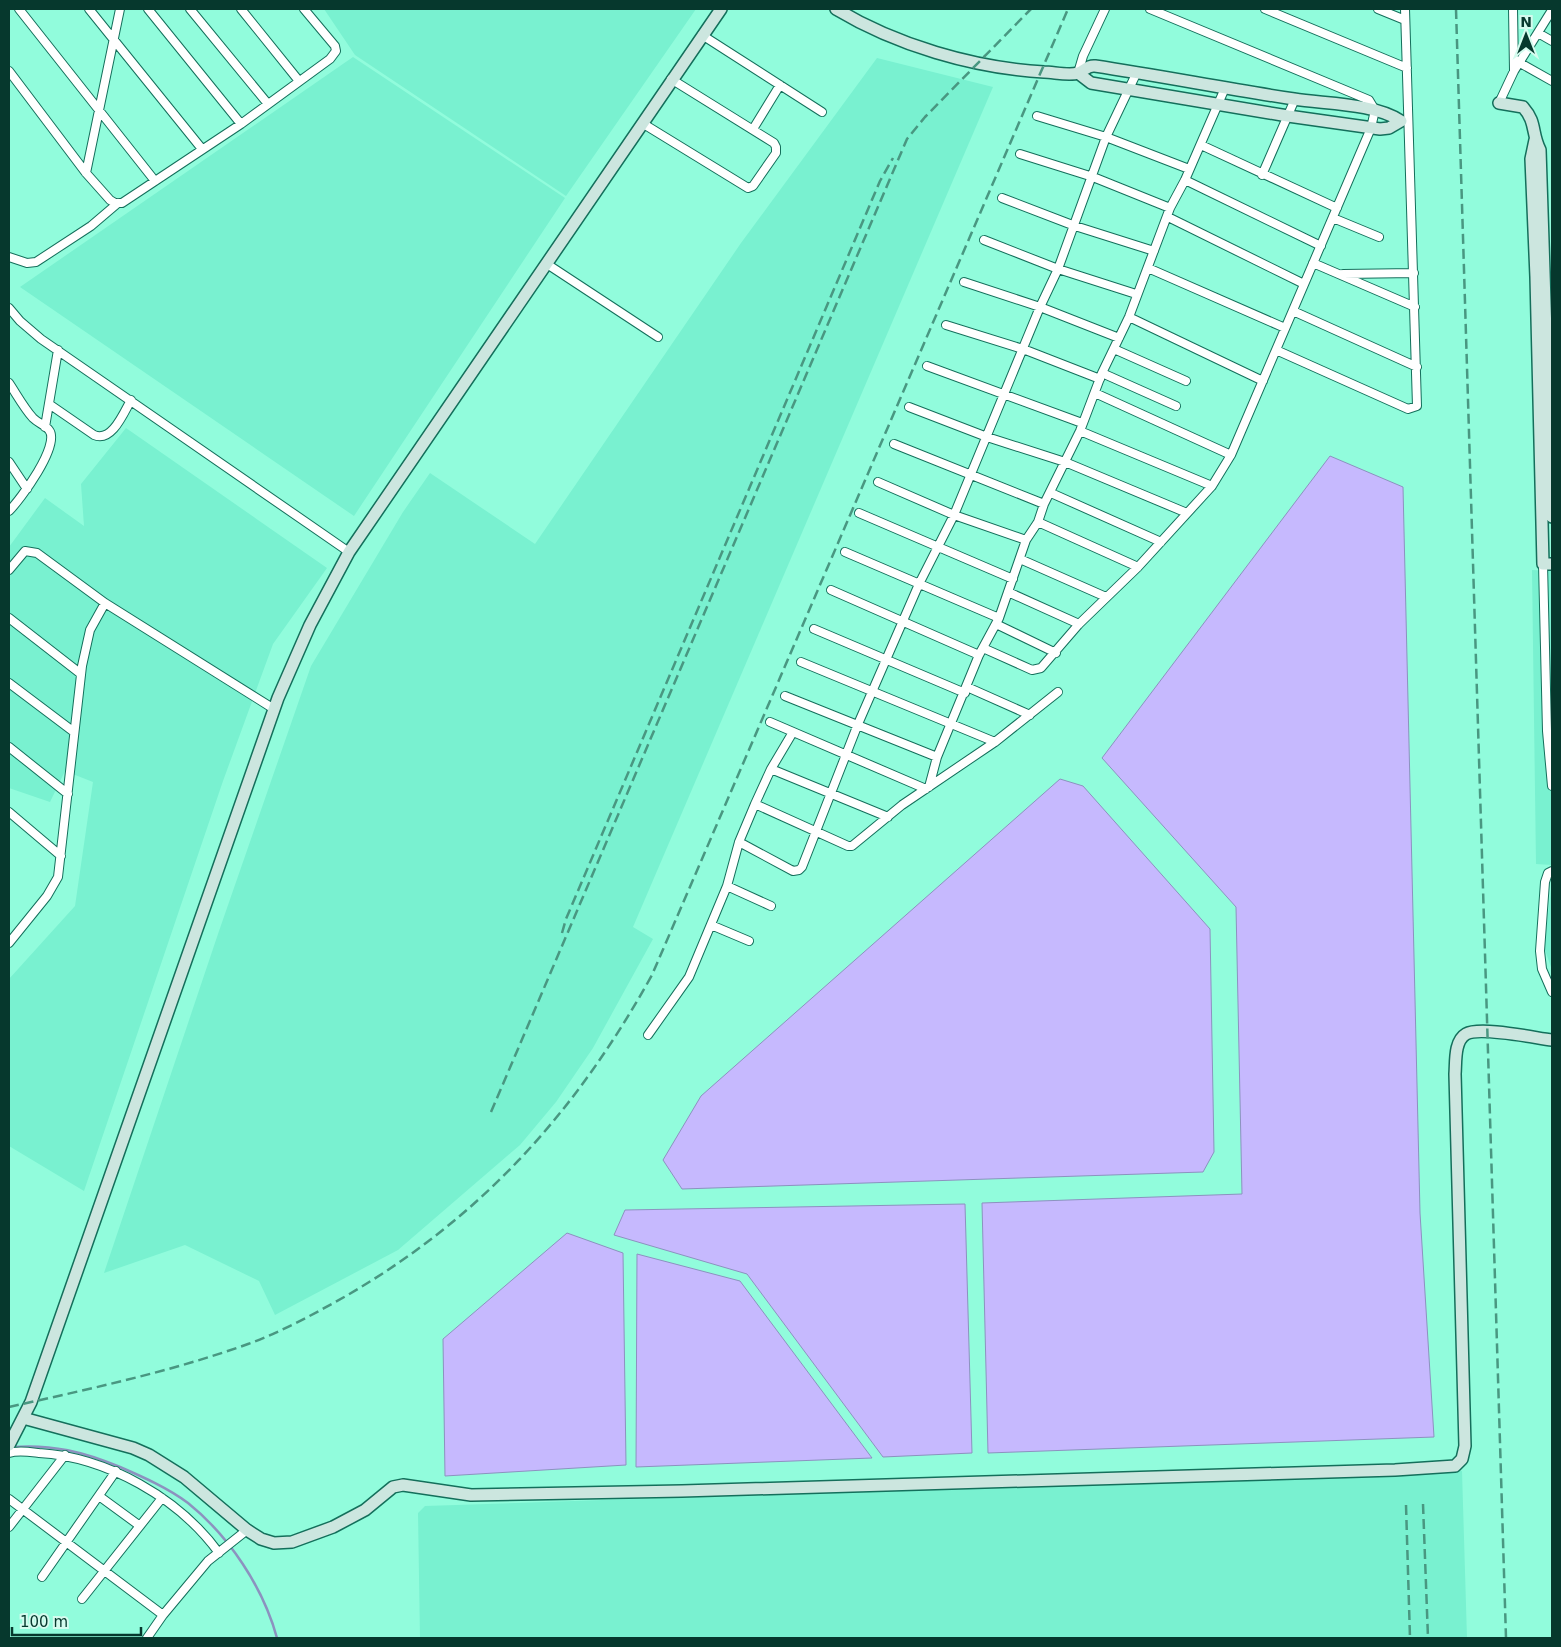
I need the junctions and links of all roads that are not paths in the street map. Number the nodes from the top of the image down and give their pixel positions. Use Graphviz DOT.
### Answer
graph roads {
  1 [pos="19,9"];
  2 [pos="90,9"];
  3 [pos="120,9"];
  4 [pos="148,9"];
  5 [pos="190,9"];
  6 [pos="241,9"];
  7 [pos="304,9"];
  8 [pos="721,9"];
  9 [pos="1105,9"];
  10 [pos="1150,9"];
  11 [pos="1265,9"];
  12 [pos="1378,9"];
  13 [pos="1404,9"];
  14 [pos="1513,9"];
  15 [pos="1552,10"];
  16 [pos="844,11"];
  17 [pos="1405,20"];
  18 [pos="1538,33"];
  19 [pos="702,35"];
  20 [pos="113,39"];
  21 [pos="1552,41"];
  22 [pos="1520,63"];
  23 [pos="1407,68"];
  24 [pos="9,71"];
  25 [pos="1514,71"];
  26 [pos="1136,72"];
  27 [pos="1078,73"];
  28 [pos="671,80"];
  29 [pos="299,81"];
  30 [pos="1552,81"];
  31 [pos="780,85"];
  32 [pos="1225,88"];
  33 [pos="1130,89"];
  34 [pos="1295,99"];
  35 [pos="1499,103"];
  36 [pos="268,104"];
  37 [pos="1220,104"];
  38 [pos="100,110"];
  39 [pos="1375,110"];
  40 [pos="822,112"];
  41 [pos="1037,116"];
  42 [pos="1288,116"];
  43 [pos="642,123"];
  44 [pos="241,124"];
  45 [pos="1371,128"];
  46 [pos="753,129"];
  47 [pos="1106,137"];
  48 [pos="1535,140"];
  49 [pos="1201,145"];
  50 [pos="202,149"];
  51 [pos="1020,154"];
  52 [pos="1189,169"];
  53 [pos="86,173"];
  54 [pos="1262,175"];
  55 [pos="1093,177"];
  56 [pos="1185,180"];
  57 [pos="156,181"];
  58 [pos="1002,198"];
  59 [pos="118,203"];
  60 [pos="1170,208"];
  61 [pos="1337,208"];
  62 [pos="1168,217"];
  63 [pos="1333,218"];
  64 [pos="1076,226"];
  65 [pos="1379,237"];
  66 [pos="984,240"];
  67 [pos="1321,246"];
  68 [pos="1154,251"];
  69 [pos="9,257"];
  70 [pos="1314,263"];
  71 [pos="547,264"];
  72 [pos="1148,268"];
  73 [pos="1058,269"];
  74 [pos="1414,273"];
  75 [pos="1340,274"];
  76 [pos="964,282"];
  77 [pos="1304,284"];
  78 [pos="1549,292"];
  79 [pos="1136,294"];
  80 [pos="1040,307"];
  81 [pos="1415,307"];
  82 [pos="9,308"];
  83 [pos="1293,311"];
  84 [pos="1129,317"];
  85 [pos="946,325"];
  86 [pos="1285,328"];
  87 [pos="658,337"];
  88 [pos="1119,338"];
  89 [pos="1023,349"];
  90 [pos="1114,349"];
  91 [pos="58,350"];
  92 [pos="1276,350"];
  93 [pos="928,366"];
  94 [pos="1416,367"];
  95 [pos="1101,376"];
  96 [pos="1263,380"];
  97 [pos="1186,381"];
  98 [pos="9,383"];
  99 [pos="1095,394"];
  100 [pos="1004,396"];
  101 [pos="131,400"];
  102 [pos="49,404"];
  103 [pos="1176,406"];
  104 [pos="909,407"];
  105 [pos="45,427"];
  106 [pos="1081,427"];
  107 [pos="987,437"];
  108 [pos="894,444"];
  109 [pos="1231,455"];
  110 [pos="9,462"];
  111 [pos="1065,462"];
  112 [pos="970,476"];
  113 [pos="878,482"];
  114 [pos="1212,486"];
  115 [pos="27,489"];
  116 [pos="1051,493"];
  117 [pos="1044,504"];
  118 [pos="9,511"];
  119 [pos="859,513"];
  120 [pos="1187,513"];
  121 [pos="954,515"];
  122 [pos="1552,517"];
  123 [pos="1038,522"];
  124 [pos="1026,540"];
  125 [pos="1161,542"];
  126 [pos="937,546"];
  127 [pos="349,552"];
  128 [pos="844,552"];
  129 [pos="1548,559"];
  130 [pos="1020,560"];
  131 [pos="1138,567"];
  132 [pos="9,570"];
  133 [pos="1013,579"];
  134 [pos="919,584"];
  135 [pos="831,590"];
  136 [pos="1008,592"];
  137 [pos="1106,597"];
  138 [pos="105,603"];
  139 [pos="9,618"];
  140 [pos="998,621"];
  141 [pos="904,622"];
  142 [pos="1079,624"];
  143 [pos="814,629"];
  144 [pos="981,652"];
  145 [pos="1056,653"];
  146 [pos="887,660"];
  147 [pos="801,662"];
  148 [pos="81,674"];
  149 [pos="9,683"];
  150 [pos="966,690"];
  151 [pos="873,692"];
  152 [pos="1058,692"];
  153 [pos="786,696"];
  154 [pos="274,709"];
  155 [pos="1030,715"];
  156 [pos="770,722"];
  157 [pos="858,724"];
  158 [pos="952,725"];
  159 [pos="74,732"];
  160 [pos="794,732"];
  161 [pos="994,742"];
  162 [pos="9,747"];
  163 [pos="845,755"];
  164 [pos="937,756"];
  165 [pos="770,769"];
  166 [pos="1552,786"];
  167 [pos="928,788"];
  168 [pos="68,794"];
  169 [pos="830,794"];
  170 [pos="755,804"];
  171 [pos="9,812"];
  172 [pos="888,817"];
  173 [pos="815,831"];
  174 [pos="739,842"];
  175 [pos="61,856"];
  176 [pos="1552,871"];
  177 [pos="727,886"];
  178 [pos="771,906"];
  179 [pos="711,925"];
  180 [pos="749,941"];
  181 [pos="9,942"];
  182 [pos="1552,992"];
  183 [pos="648,1035"];
  184 [pos="1552,1040"];
  185 [pos="23,1418"];
  186 [pos="11,1442"];
  187 [pos="9,1453"];
  188 [pos="65,1456"];
  189 [pos="116,1471"];
  190 [pos="99,1496"];
  191 [pos="162,1498"];
  192 [pos="9,1499"];
  193 [pos="23,1511"];
  194 [pos="140,1526"];
  195 [pos="9,1527"];
  196 [pos="247,1530"];
  197 [pos="64,1542"];
  198 [pos="222,1551"];
  199 [pos="104,1572"];
  200 [pos="42,1577"];
  201 [pos="82,1599"];
  202 [pos="163,1615"];
  203 [pos="147,1638"];
  1 -- 38 [label="street"];
  2 -- 20 [label="street"];
  3 -- 20 [label="street"];
  4 -- 44 [label="street"];
  5 -- 36 [label="street"];
  6 -- 29 [label="street"];
  7 -- 29 [label="street"];
  8 -- 19 [label="street"];
  9 -- 27 [label="street"];
  10 -- 39 [label="street"];
  11 -- 23 [label="street"];
  12 -- 17 [label="street"];
  13 -- 17 [label="street"];
  14 -- 25 [label="street"];
  15 -- 18 [label="street"];
  16 -- 27 [label="street"];
  17 -- 23 [label="street"];
  18 -- 21 [label="street"];
  18 -- 22 [label="street"];
  19 -- 28 [label="street"];
  19 -- 31 [label="street"];
  20 -- 38 [label="street"];
  20 -- 50 [label="street"];
  22 -- 25 [label="street"];
  22 -- 30 [label="street"];
  23 -- 74 [label="street"];
  24 -- 53 [label="street"];
  25 -- 35 [label="street"];
  26 -- 27 [label="street"];
  26 -- 32 [label="street"];
  26 -- 33 [label="street"];
  27 -- 33 [label="street"];
  28 -- 43 [label="street"];
  28 -- 46 [label="street"];
  29 -- 36 [label="street"];
  31 -- 40 [label="street"];
  31 -- 46 [label="street"];
  32 -- 34 [label="street"];
  32 -- 37 [label="street"];
  33 -- 37 [label="street"];
  33 -- 47 [label="street"];
  34 -- 39 [label="street"];
  34 -- 42 [label="street"];
  35 -- 48 [label="street"];
  36 -- 44 [label="street"];
  37 -- 42 [label="street"];
  37 -- 49 [label="street"];
  38 -- 53 [label="street"];
  38 -- 57 [label="street"];
  39 -- 45 [label="street"];
  39 -- 45 [label="street"];
  41 -- 47 [label="street"];
  42 -- 45 [label="street"];
  42 -- 54 [label="street"];
  43 -- 46 [label="street"];
  43 -- 71 [label="street"];
  44 -- 50 [label="street"];
  45 -- 61 [label="street"];
  47 -- 52 [label="street"];
  47 -- 55 [label="street"];
  48 -- 78 [label="street"];
  48 -- 129 [label="street"];
  49 -- 52 [label="street"];
  49 -- 54 [label="street"];
  50 -- 57 [label="street"];
  51 -- 55 [label="street"];
  52 -- 56 [label="street"];
  53 -- 59 [label="street"];
  54 -- 61 [label="street"];
  55 -- 60 [label="street"];
  55 -- 64 [label="street"];
  56 -- 60 [label="street"];
  56 -- 67 [label="street"];
  57 -- 59 [label="street"];
  58 -- 64 [label="street"];
  59 -- 69 [label="street"];
  60 -- 62 [label="street"];
  61 -- 63 [label="street"];
  62 -- 68 [label="street"];
  62 -- 77 [label="street"];
  63 -- 65 [label="street"];
  63 -- 67 [label="street"];
  64 -- 68 [label="street"];
  64 -- 73 [label="street"];
  66 -- 73 [label="street"];
  67 -- 70 [label="street"];
  68 -- 72 [label="street"];
  70 -- 75 [label="street"];
  70 -- 77 [label="street"];
  71 -- 87 [label="street"];
  71 -- 127 [label="street"];
  72 -- 79 [label="street"];
  72 -- 86 [label="street"];
  73 -- 79 [label="street"];
  73 -- 80 [label="street"];
  74 -- 75 [label="street"];
  74 -- 81 [label="street"];
  75 -- 81 [label="street"];
  76 -- 80 [label="street"];
  77 -- 83 [label="street"];
  78 -- 122 [label="street"];
  79 -- 84 [label="street"];
  80 -- 88 [label="street"];
  80 -- 89 [label="street"];
  81 -- 94 [label="street"];
  82 -- 91 [label="street"];
  83 -- 86 [label="street"];
  83 -- 94 [label="street"];
  84 -- 88 [label="street"];
  84 -- 96 [label="street"];
  85 -- 89 [label="street"];
  86 -- 92 [label="street"];
  88 -- 90 [label="street"];
  89 -- 95 [label="street"];
  89 -- 100 [label="street"];
  90 -- 95 [label="street"];
  90 -- 97 [label="street"];
  91 -- 101 [label="street"];
  91 -- 102 [label="street"];
  92 -- 94 [label="street"];
  92 -- 96 [label="street"];
  93 -- 100 [label="street"];
  95 -- 99 [label="street"];
  95 -- 103 [label="street"];
  96 -- 109 [label="street"];
  98 -- 105 [label="street"];
  99 -- 106 [label="street"];
  99 -- 109 [label="street"];
  100 -- 106 [label="street"];
  100 -- 107 [label="street"];
  101 -- 102 [label="street"];
  101 -- 127 [label="street"];
  102 -- 105 [label="street"];
  104 -- 107 [label="street"];
  105 -- 115 [label="street"];
  106 -- 111 [label="street"];
  106 -- 114 [label="street"];
  107 -- 111 [label="street"];
  107 -- 112 [label="street"];
  108 -- 112 [label="street"];
  109 -- 114 [label="street"];
  110 -- 115 [label="street"];
  111 -- 116 [label="street"];
  111 -- 120 [label="street"];
  112 -- 117 [label="street"];
  112 -- 121 [label="street"];
  113 -- 121 [label="street"];
  114 -- 120 [label="street"];
  115 -- 118 [label="street"];
  116 -- 117 [label="street"];
  116 -- 125 [label="street"];
  117 -- 123 [label="street"];
  119 -- 126 [label="street"];
  120 -- 125 [label="street"];
  121 -- 124 [label="street"];
  121 -- 126 [label="street"];
  123 -- 124 [label="street"];
  123 -- 131 [label="street"];
  124 -- 130 [label="street"];
  125 -- 131 [label="street"];
  126 -- 133 [label="street"];
  126 -- 134 [label="street"];
  127 -- 154 [label="street"];
  128 -- 134 [label="street"];
  129 -- 166 [label="street"];
  130 -- 133 [label="street"];
  130 -- 137 [label="street"];
  131 -- 137 [label="street"];
  132 -- 138 [label="street"];
  133 -- 136 [label="street"];
  134 -- 140 [label="street"];
  134 -- 141 [label="street"];
  135 -- 141 [label="street"];
  136 -- 140 [label="street"];
  136 -- 142 [label="street"];
  137 -- 142 [label="street"];
  138 -- 148 [label="street"];
  138 -- 154 [label="street"];
  139 -- 148 [label="street"];
  140 -- 144 [label="street"];
  140 -- 145 [label="street"];
  141 -- 144 [label="street"];
  141 -- 146 [label="street"];
  142 -- 145 [label="street"];
  143 -- 146 [label="street"];
  144 -- 145 [label="street"];
  144 -- 150 [label="street"];
  146 -- 150 [label="street"];
  146 -- 151 [label="street"];
  147 -- 151 [label="street"];
  148 -- 159 [label="street"];
  149 -- 159 [label="street"];
  150 -- 155 [label="street"];
  150 -- 158 [label="street"];
  151 -- 157 [label="street"];
  151 -- 158 [label="street"];
  152 -- 155 [label="street"];
  153 -- 157 [label="street"];
  154 -- 185 [label="street"];
  155 -- 161 [label="street"];
  156 -- 160 [label="street"];
  157 -- 163 [label="street"];
  157 -- 164 [label="street"];
  158 -- 161 [label="street"];
  158 -- 164 [label="street"];
  159 -- 168 [label="street"];
  160 -- 163 [label="street"];
  160 -- 165 [label="street"];
  161 -- 167 [label="street"];
  162 -- 168 [label="street"];
  163 -- 167 [label="street"];
  163 -- 169 [label="street"];
  164 -- 167 [label="street"];
  165 -- 169 [label="street"];
  165 -- 170 [label="street"];
  167 -- 172 [label="street"];
  168 -- 175 [label="street"];
  169 -- 172 [label="street"];
  169 -- 173 [label="street"];
  170 -- 173 [label="street"];
  170 -- 174 [label="street"];
  171 -- 175 [label="street"];
  172 -- 173 [label="street"];
  173 -- 174 [label="street"];
  174 -- 177 [label="street"];
  175 -- 181 [label="street"];
  176 -- 182 [label="street"];
  177 -- 178 [label="street"];
  177 -- 179 [label="street"];
  179 -- 180 [label="street"];
  179 -- 183 [label="street"];
  184 -- 196 [label="street"];
  185 -- 186 [label="street"];
  185 -- 196 [label="street"];
  187 -- 188 [label="street"];
  188 -- 189 [label="street"];
  188 -- 193 [label="street"];
  189 -- 190 [label="street"];
  189 -- 191 [label="street"];
  190 -- 194 [label="street"];
  190 -- 197 [label="street"];
  191 -- 194 [label="street"];
  191 -- 198 [label="street"];
  192 -- 193 [label="street"];
  193 -- 195 [label="street"];
  193 -- 197 [label="street"];
  194 -- 199 [label="street"];
  196 -- 198 [label="street"];
  197 -- 199 [label="street"];
  197 -- 200 [label="street"];
  198 -- 202 [label="street"];
  199 -- 201 [label="street"];
  199 -- 202 [label="street"];
  202 -- 203 [label="street"];
}
